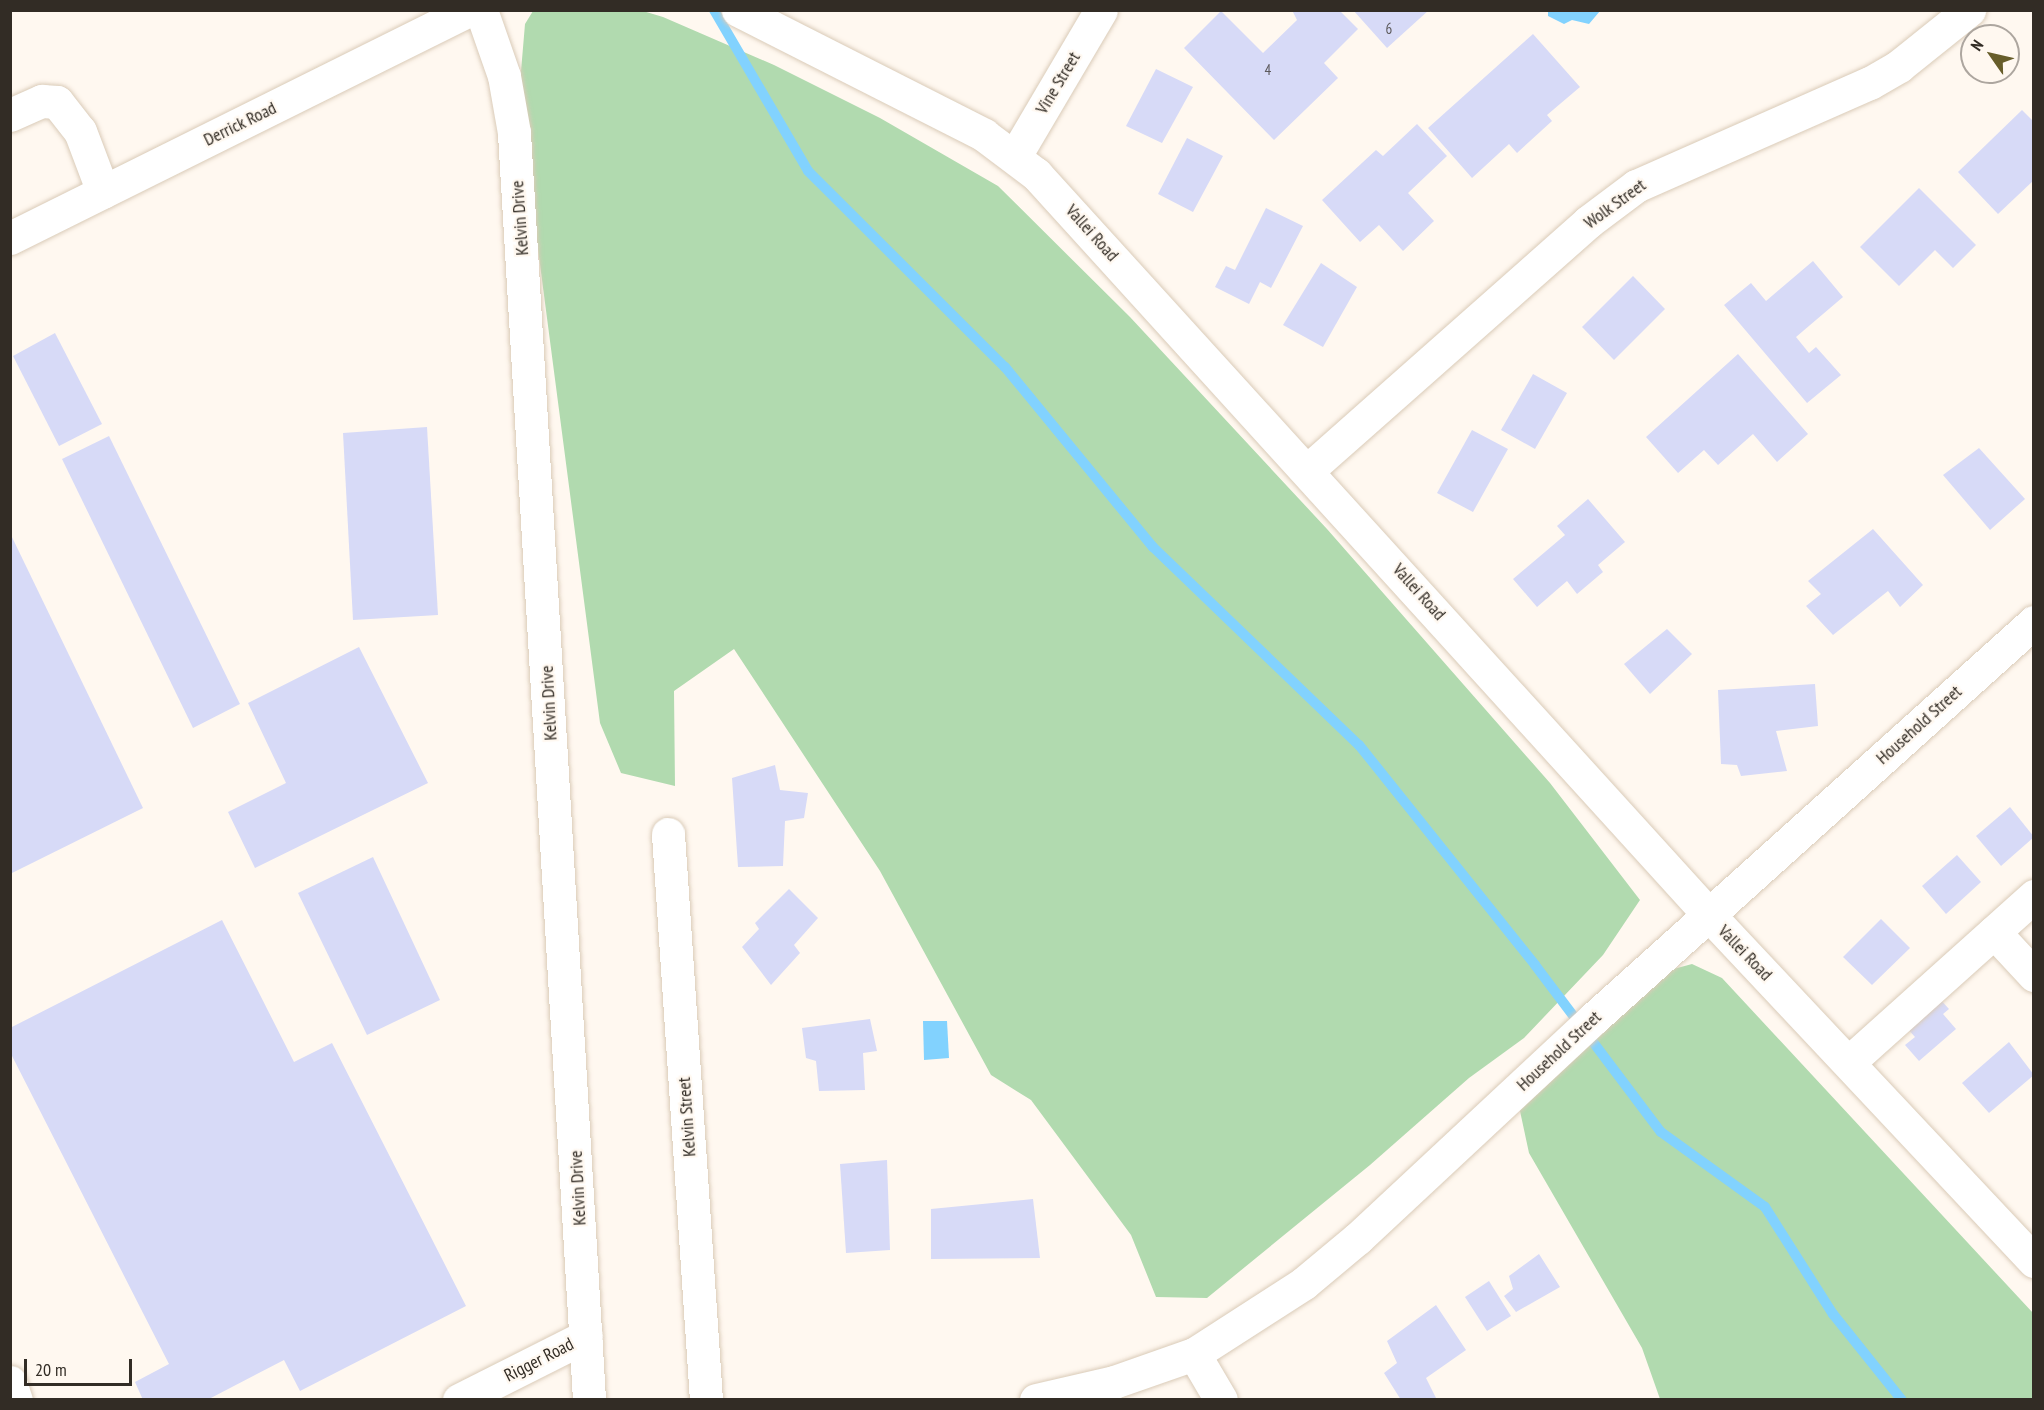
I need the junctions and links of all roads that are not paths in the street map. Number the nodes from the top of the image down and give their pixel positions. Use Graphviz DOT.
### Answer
graph roads {
  1 [pos="469,10"];
  2 [pos="481,10"];
  3 [pos="738,10"];
  4 [pos="1101,10"];
  5 [pos="1969,10"];
  6 [pos="10,115"];
  7 [pos="1016,156"];
  8 [pos="103,192"];
  9 [pos="10,238"];
  10 [pos="1308,470"];
  11 [pos="2034,622"];
  12 [pos="668,834"];
  13 [pos="2034,896"];
  14 [pos="1709,915"];
  15 [pos="1994,932"];
  16 [pos="2034,975"];
  17 [pos="1849,1062"];
  18 [pos="2034,1261"];
  19 [pos="586,1336"];
  20 [pos="1194,1354"];
  21 [pos="10,1382"];
  22 [pos="16,1400"];
  23 [pos="459,1400"];
  24 [pos="588,1400"];
  25 [pos="706,1400"];
  26 [pos="1036,1400"];
  27 [pos="1221,1400"];
  1 -- 8 [label="street, Derrick Road"];
  2 -- 19 [label="street, Kelvin Drive"];
  3 -- 7 [label="street, Vallei Road"];
  4 -- 7 [label="street, Vine Street"];
  5 -- 10 [label="street, Wolk Street"];
  6 -- 8 [label="street"];
  7 -- 10 [label="street, Vallei Road"];
  8 -- 9 [label="street, Derrick Road"];
  10 -- 14 [label="street, Vallei Road"];
  11 -- 14 [label="street, Household Street"];
  12 -- 25 [label="street, Kelvin Street"];
  13 -- 15 [label="street"];
  14 -- 17 [label="street, Vallei Road"];
  14 -- 20 [label="street, Household Street"];
  15 -- 16 [label="street"];
  15 -- 17 [label="street"];
  17 -- 18 [label="street, Vallei Road"];
  19 -- 23 [label="street, Rigger Road"];
  19 -- 24 [label="street, Kelvin Drive"];
  20 -- 26 [label="street, Household Street"];
  20 -- 27 [label="street"];
  21 -- 22 [label="street"];
}
